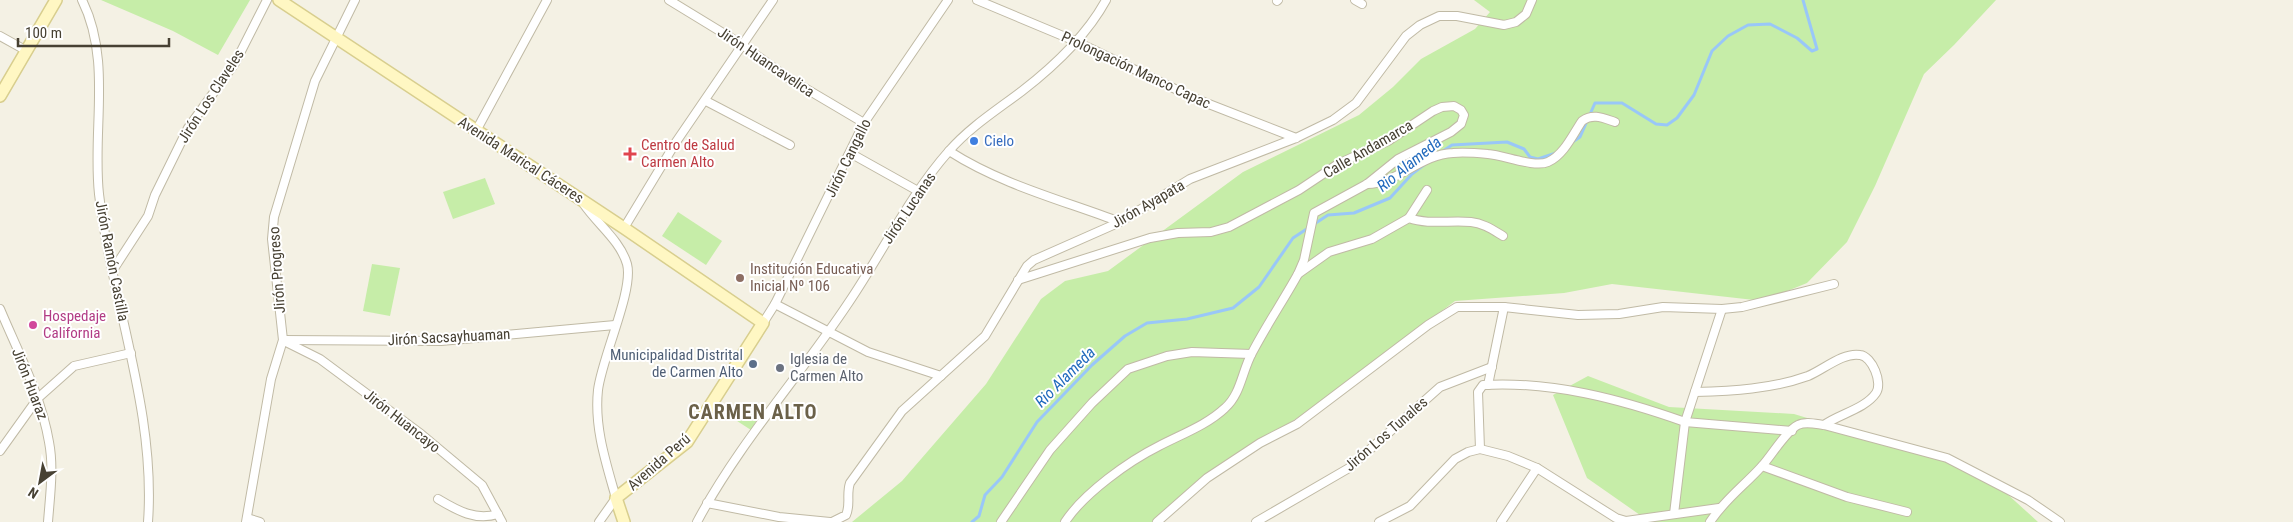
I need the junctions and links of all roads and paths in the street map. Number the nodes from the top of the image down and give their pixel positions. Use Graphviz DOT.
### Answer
graph roads {
  1 [pos="56,0"];
  2 [pos="82,0"];
  3 [pos="267,0"];
  4 [pos="279,0"];
  5 [pos="355,0"];
  6 [pos="547,0"];
  7 [pos="669,0"];
  8 [pos="773,0"];
  9 [pos="948,0"];
  10 [pos="977,0"];
  11 [pos="1106,0"];
  12 [pos="1532,0"];
  13 [pos="0,36"];
  14 [pos="335,39"];
  15 [pos="1075,41"];
  16 [pos="741,44"];
  17 [pos="26,51"];
  18 [pos="0,96"];
  19 [pos="706,101"];
  20 [pos="1615,122"];
  21 [pos="864,123"];
  22 [pos="476,131"];
  23 [pos="1296,138"];
  24 [pos="790,145"];
  25 [pos="949,151"];
  26 [pos="850,153"];
  27 [pos="1367,184"];
  28 [pos="1427,190"];
  29 [pos="918,191"];
  30 [pos="580,199"];
  31 [pos="1409,218"];
  32 [pos="1120,222"];
  33 [pos="624,228"];
  34 [pos="1503,236"];
  35 [pos="113,270"];
  36 [pos="1298,274"];
  37 [pos="1018,280"];
  38 [pos="1834,284"];
  39 [pos="775,304"];
  40 [pos="1504,308"];
  41 [pos="0,309"];
  42 [pos="1722,309"];
  43 [pos="763,323"];
  44 [pos="615,325"];
  45 [pos="829,332"];
  46 [pos="283,340"];
  47 [pos="131,353"];
  48 [pos="1251,354"];
  49 [pos="1492,367"];
  50 [pos="941,376"];
  51 [pos="1488,385"];
  52 [pos="1695,392"];
  53 [pos="38,398"];
  54 [pos="1685,422"];
  55 [pos="1824,425"];
  56 [pos="1792,431"];
  57 [pos="1,447"];
  58 [pos="1480,449"];
  59 [pos="1762,466"];
  60 [pos="1538,468"];
  61 [pos="616,498"];
  62 [pos="438,499"];
  63 [pos="707,503"];
  64 [pos="1718,508"];
  65 [pos="1906,512"];
  66 [pos="498,514"];
  67 [pos="1674,514"];
  68 [pos="246,520"];
  69 [pos="834,521"];
  70 [pos="48,522"];
  71 [pos="148,522"];
  72 [pos="260,522"];
  73 [pos="502,522"];
  74 [pos="599,522"];
  75 [pos="624,522"];
  76 [pos="697,522"];
  77 [pos="1001,522"];
  78 [pos="1065,522"];
  79 [pos="1157,522"];
  80 [pos="1256,522"];
  81 [pos="1379,522"];
  82 [pos="1501,522"];
  83 [pos="1710,522"];
  84 [pos="2060,522"];
  1 -- 17 [label="street"];
  2 -- 35 [label="street, Jirón Ramón Castilla"];
  3 -- 35 [label="street, Jirón Los Claveles"];
  4 -- 14 [label="street, Avenida Marical Cáceres"];
  5 -- 14 [label="street, Jirón Progreso"];
  6 -- 22 [label="street"];
  7 -- 16 [label="street, Jirón Huancavelica"];
  8 -- 16 [label="street"];
  9 -- 21 [label="street, Jirón Cangallo"];
  10 -- 15 [label="street, Prolongación Manco Capac"];
  11 -- 15 [label="street, Jirón Lucanas"];
  12 -- 23 [label="street, Jirón Ayapata"];
  13 -- 17 [label="street"];
  14 -- 22 [label="street, Avenida Marical Cáceres"];
  14 -- 46 [label="street, Jirón Progreso"];
  15 -- 23 [label="street, Prolongación Manco Capac"];
  15 -- 25 [label="street, Jirón Lucanas"];
  16 -- 19 [label="street"];
  16 -- 21 [label="street, Jirón Huancavelica"];
  17 -- 18 [label="street"];
  19 -- 24 [label="street"];
  19 -- 33 [label="street"];
  20 -- 27 [label="street"];
  21 -- 26 [label="street, Jirón Cangallo"];
  22 -- 30 [label="street, Avenida Marical Cáceres"];
  23 -- 32 [label="street, Jirón Ayapata"];
  25 -- 29 [label="street, Jirón Lucanas"];
  25 -- 32 [label="street"];
  26 -- 29 [label="street"];
  26 -- 39 [label="street, Jirón Cangallo"];
  27 -- 36 [label="street, Calle Andamarca"];
  27 -- 37 [label="street, Calle Andamarca"];
  28 -- 31 [label="street"];
  29 -- 45 [label="street, Jirón Lucanas"];
  30 -- 33 [label="street, Avenida Marical Cáceres"];
  30 -- 44 [label="street"];
  31 -- 34 [label="street"];
  31 -- 36 [label="street"];
  32 -- 37 [label="street, Jirón Ayapata"];
  33 -- 43 [label="street, Avenida Marical Cáceres"];
  35 -- 47 [label="street, Jirón Ramón Castilla"];
  36 -- 48 [label="street, Calle Andamarca"];
  37 -- 50 [label="street, Jirón Ayapata"];
  38 -- 42 [label="street"];
  39 -- 43 [label="street, Jirón Cangallo"];
  39 -- 45 [label="street"];
  40 -- 42 [label="street"];
  40 -- 49 [label="street"];
  40 -- 79 [label="street"];
  41 -- 53 [label="street, Jirón Huaraz"];
  42 -- 52 [label="street"];
  43 -- 61 [label="street, Avenida Perú"];
  44 -- 46 [label="street, Jirón Sacsayhuaman"];
  44 -- 61 [label="street"];
  45 -- 50 [label="street"];
  45 -- 63 [label="street, Jirón Lucanas"];
  46 -- 66 [label="street, Jirón Huancayo"];
  46 -- 68 [label="street, Jirón Progreso"];
  47 -- 53 [label="street"];
  47 -- 71 [label="street, Jirón Ramón Castilla"];
  48 -- 77 [label="street"];
  48 -- 78 [label="street, Calle Andamarca"];
  49 -- 51 [label="street"];
  49 -- 80 [label="street, Jirón Los Tunales"];
  50 -- 69 [label="street, Jirón Ayapata"];
  51 -- 54 [label="street"];
  51 -- 58 [label="street"];
  52 -- 54 [label="street"];
  52 -- 55 [label="street"];
  53 -- 57 [label="street"];
  53 -- 70 [label="street, Jirón Huaraz"];
  54 -- 56 [label="street"];
  54 -- 67 [label="street"];
  55 -- 56 [label="street"];
  55 -- 84 [label="street"];
  56 -- 59 [label="street"];
  58 -- 60 [label="street"];
  58 -- 81 [label="street"];
  59 -- 64 [label="street"];
  59 -- 65 [label="street"];
  60 -- 67 [label="street"];
  60 -- 82 [label="street"];
  61 -- 74 [label="street, Avenida Perú"];
  61 -- 75 [label="street"];
  62 -- 66 [label="street"];
  63 -- 69 [label="street"];
  63 -- 76 [label="street, Jirón Lucanas"];
  64 -- 67 [label="street"];
  64 -- 83 [label="street"];
  66 -- 73 [label="street, Jirón Huancayo"];
  68 -- 72 [label="street"];
}
